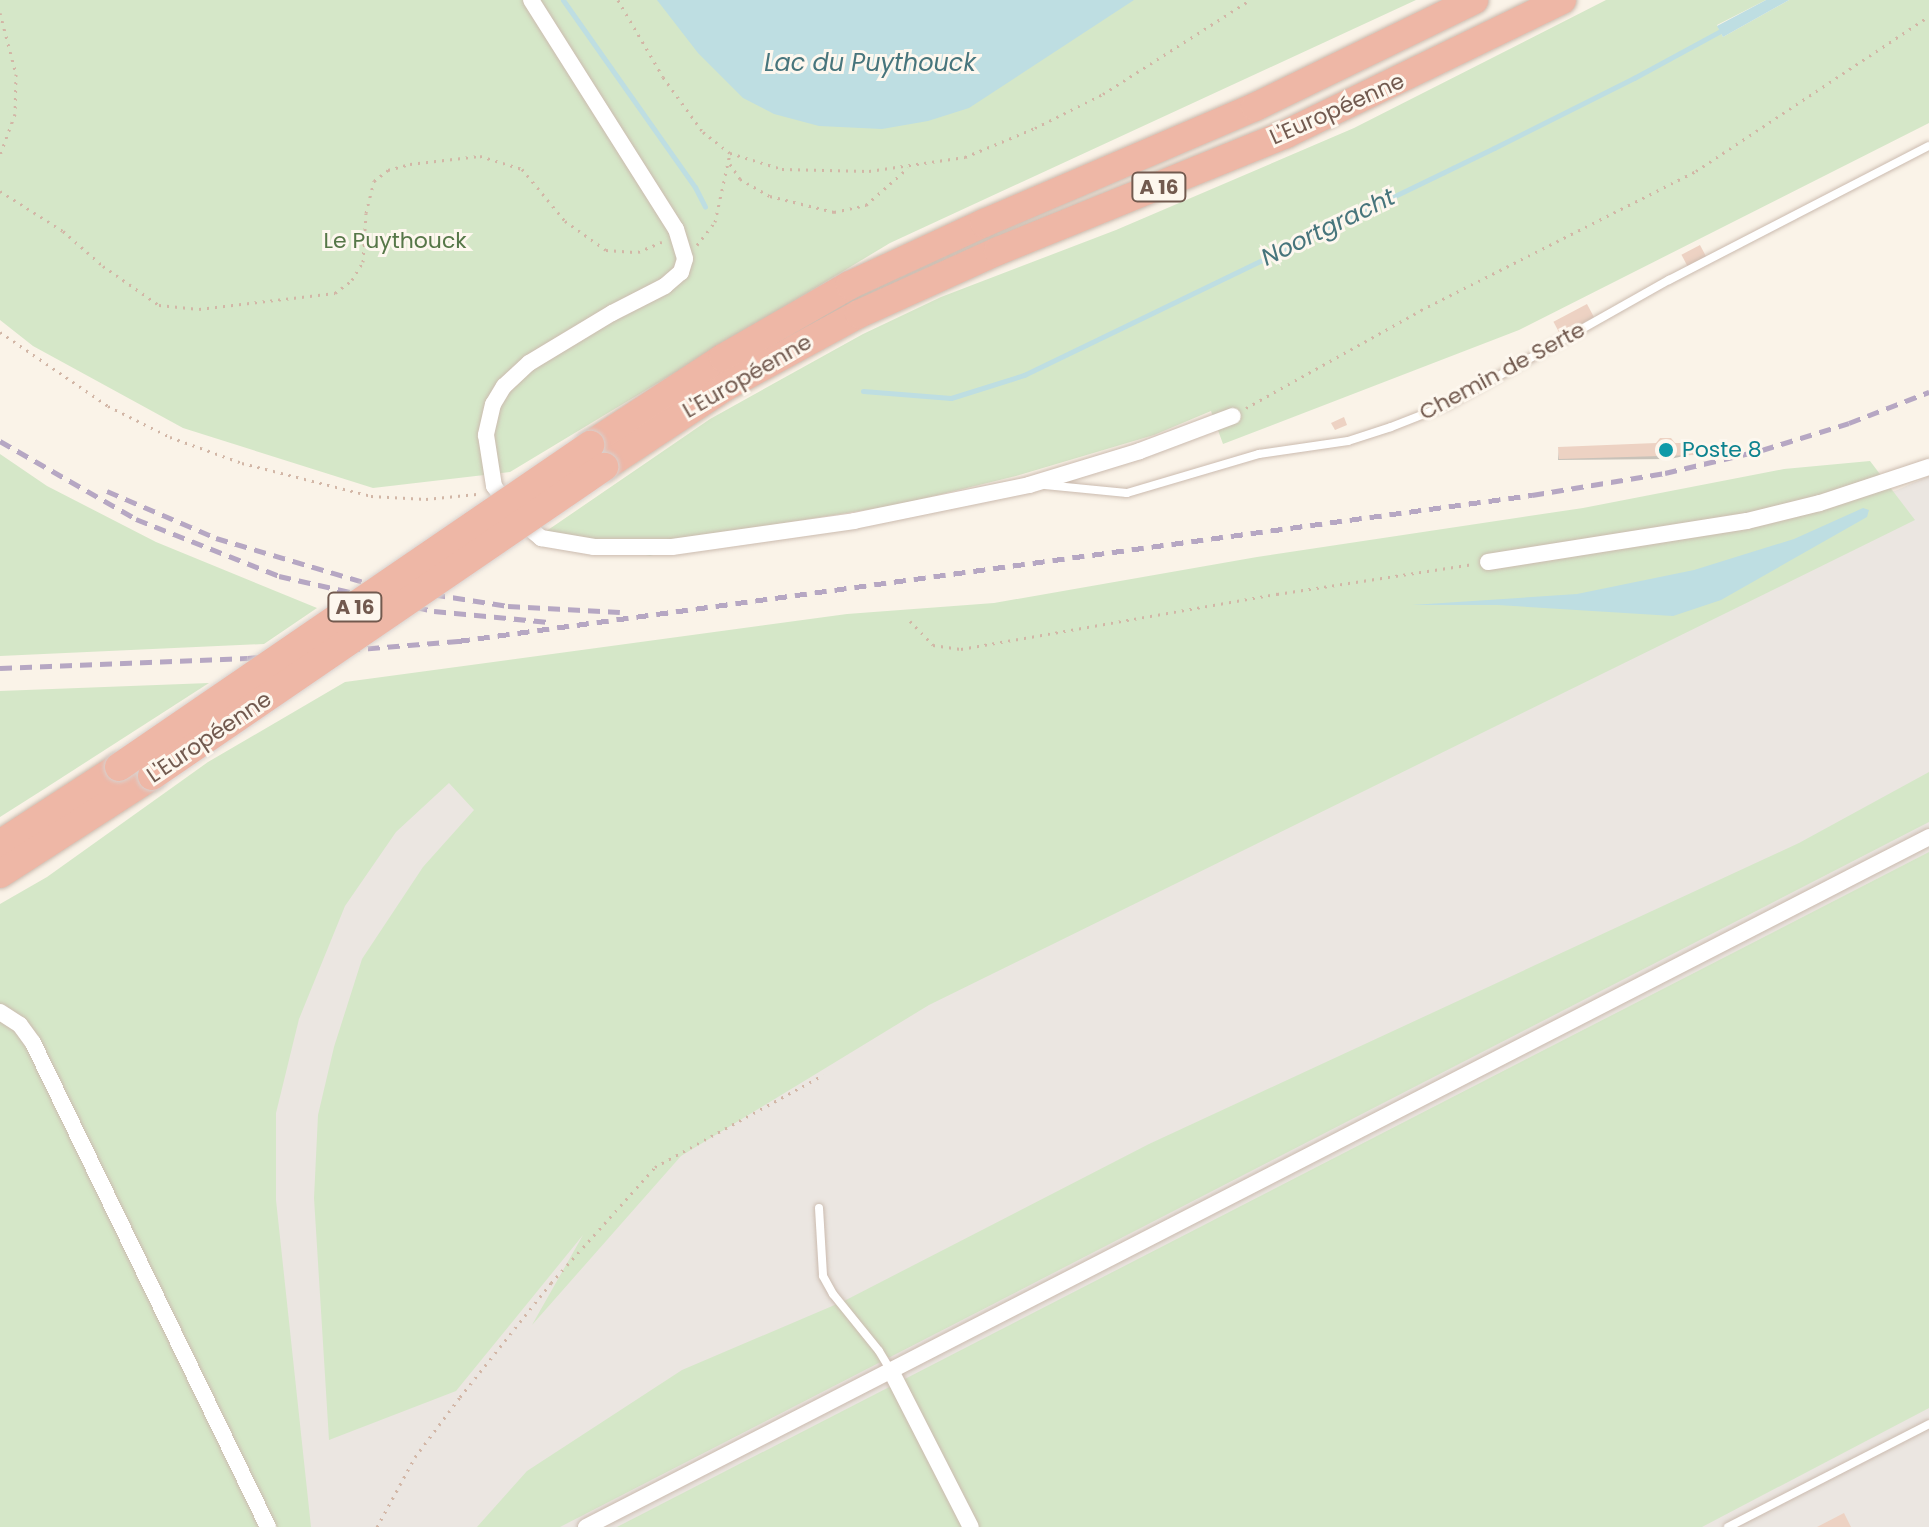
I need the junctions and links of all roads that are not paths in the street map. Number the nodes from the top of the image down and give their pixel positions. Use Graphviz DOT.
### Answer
graph roads {
  1 [pos="531,0"];
  2 [pos="1474,0"];
  3 [pos="1562,0"];
  4 [pos="1929,146"];
  5 [pos="1233,416"];
  6 [pos="597,456"];
  7 [pos="1929,467"];
  8 [pos="1029,485"];
  9 [pos="1488,562"];
  10 [pos="1929,837"];
  11 [pos="0,844"];
  12 [pos="0,874"];
  13 [pos="0,1012"];
  14 [pos="819,1208"];
  15 [pos="891,1371"];
  16 [pos="1929,1424"];
  17 [pos="268,1527"];
  18 [pos="586,1527"];
  19 [pos="971,1527"];
  20 [pos="1728,1527"];
  1 -- 8 [label="street, Chemin de Serte"];
  2 -- 6 [label="highway, L'Européenne / A 16"];
  3 -- 6 [label="highway, L'Européenne / A 16"];
  4 -- 8 [label="lane, Chemin de Serte"];
  5 -- 8 [label="street"];
  6 -- 11 [label="highway, L'Européenne / A 16, bridge"];
  6 -- 12 [label="highway, L'Européenne / A 16, bridge"];
  7 -- 9 [label="street"];
  10 -- 15 [label="street"];
  13 -- 17 [label="street"];
  14 -- 15 [label="lane"];
  15 -- 18 [label="street"];
  15 -- 19 [label="street"];
  16 -- 20 [label="lane"];
}
